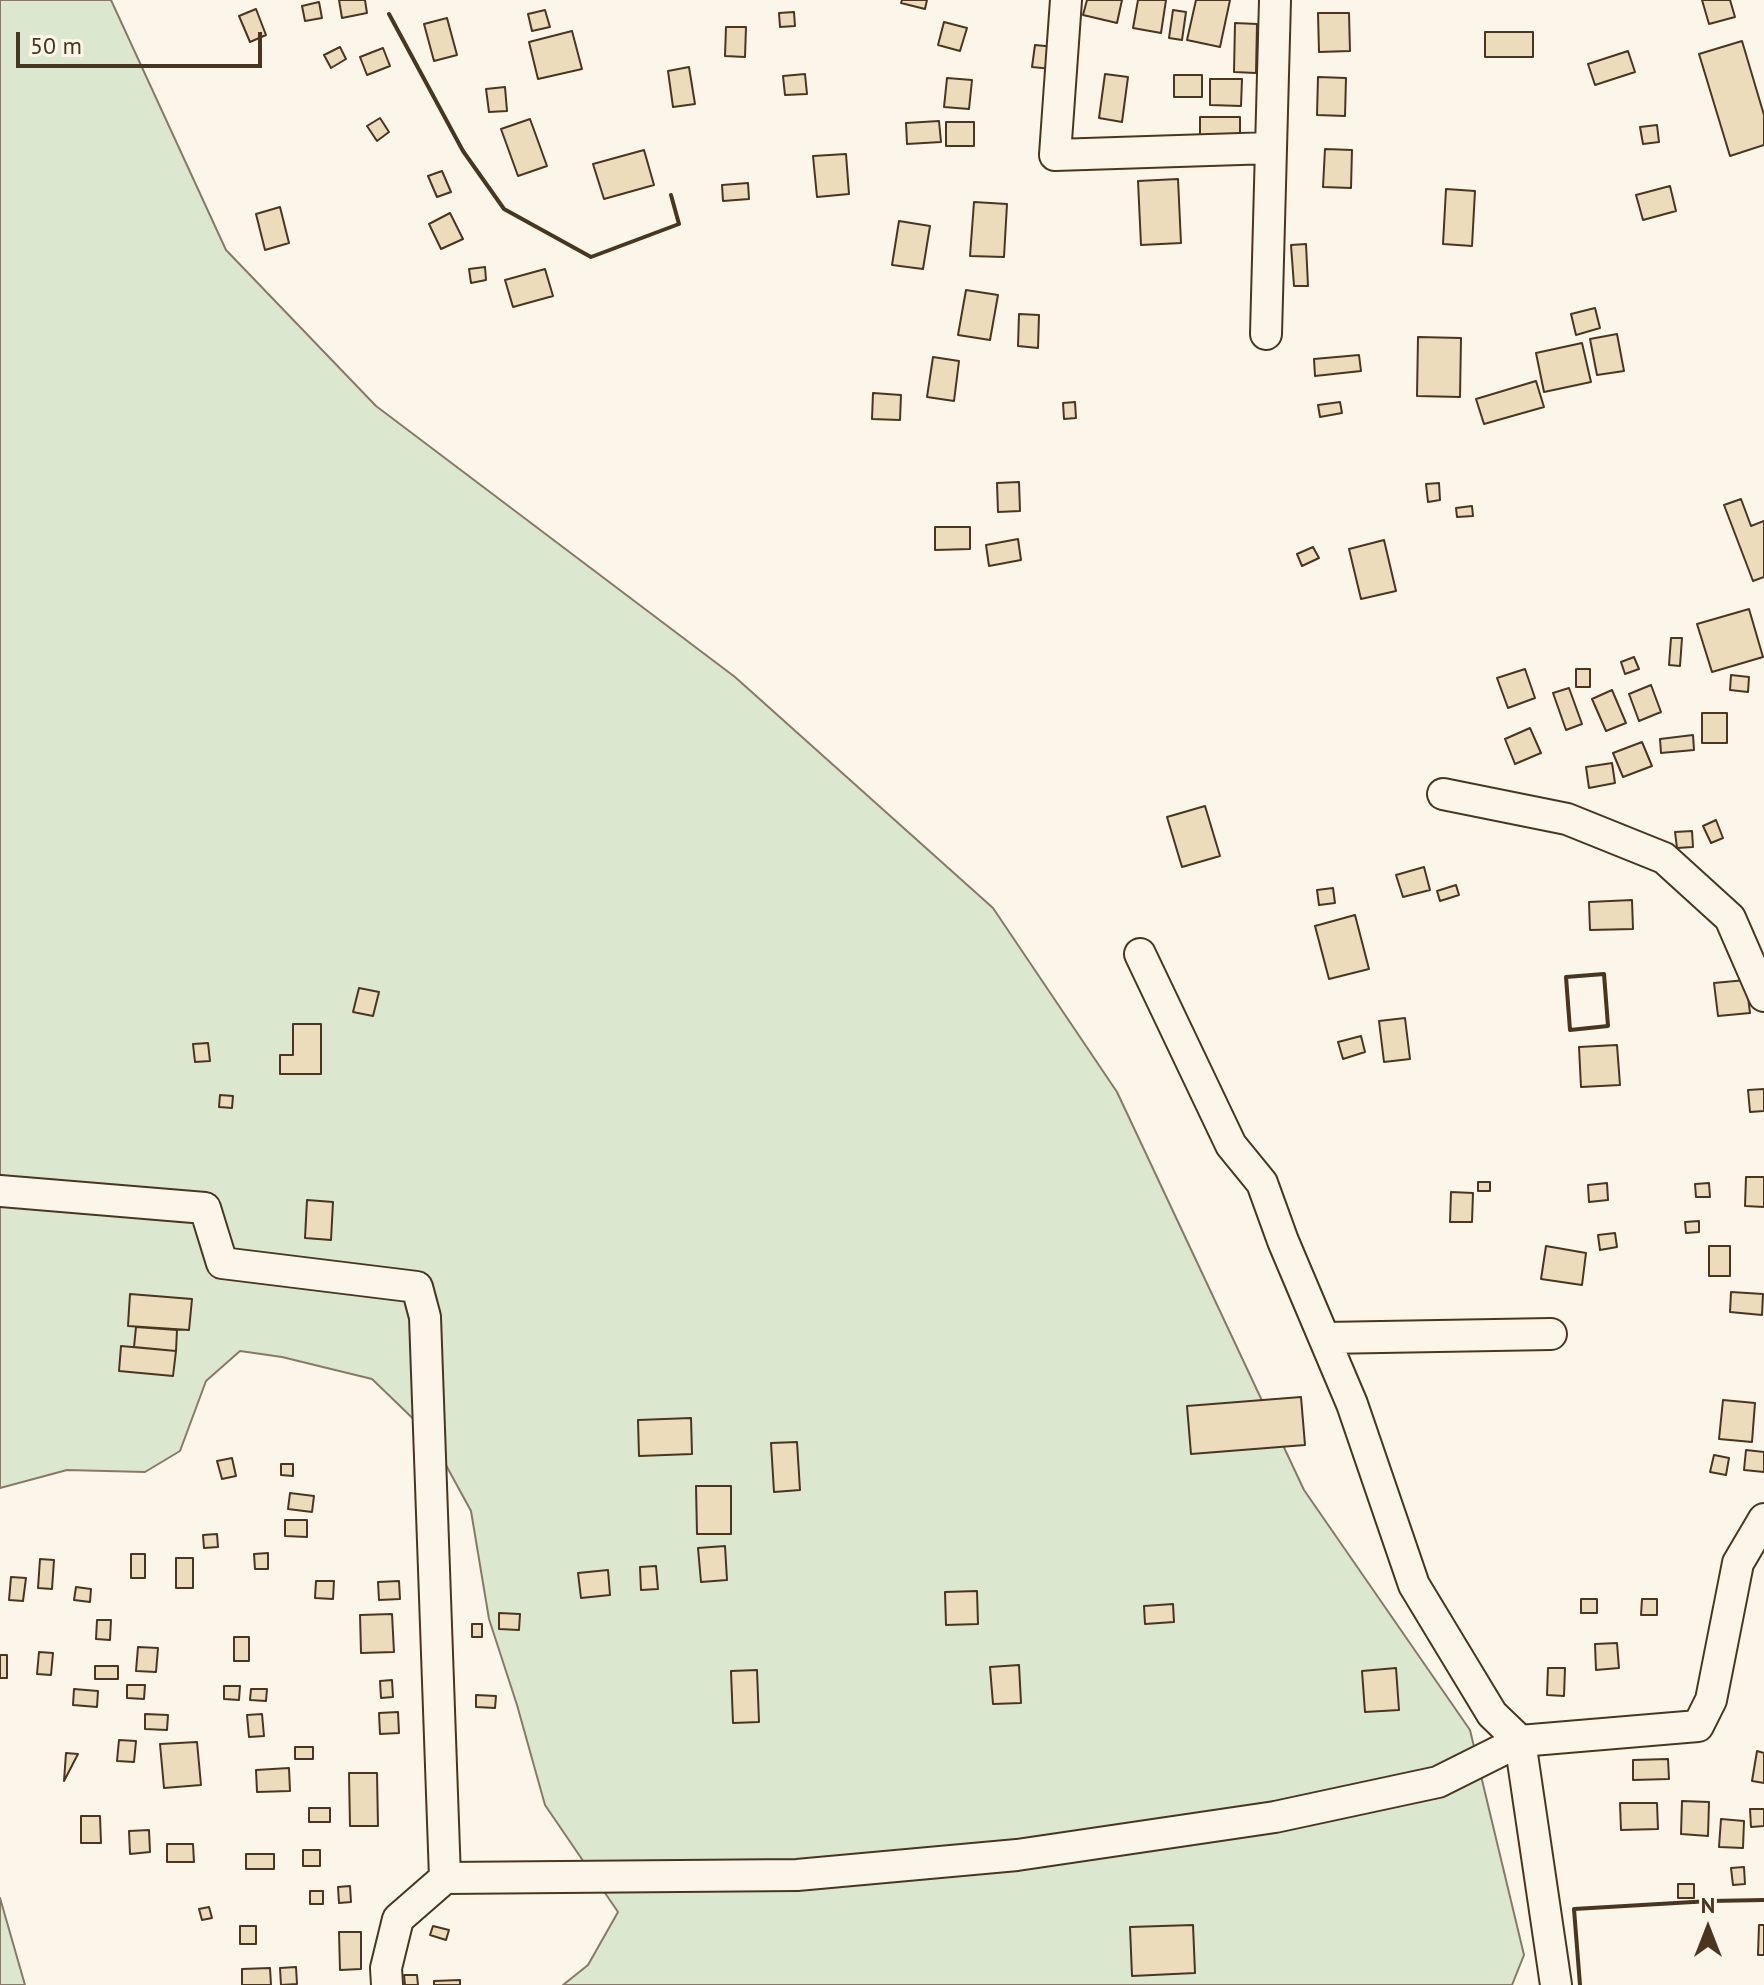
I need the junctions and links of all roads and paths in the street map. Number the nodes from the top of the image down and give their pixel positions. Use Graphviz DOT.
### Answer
graph roads {
  1 [pos="1066,0"];
  2 [pos="1275,0"];
  3 [pos="1271,148"];
  4 [pos="1266,334"];
  5 [pos="1443,794"];
  6 [pos="1140,954"];
  7 [pos="1764,996"];
  8 [pos="0,1191"];
  9 [pos="1551,1334"];
  10 [pos="1325,1338"];
  11 [pos="1764,1519"];
  12 [pos="1520,1741"];
  13 [pos="445,1878"];
  14 [pos="387,1985"];
  15 [pos="1556,1985"];
  1 -- 3 [label="street"];
  2 -- 3 [label="street"];
  3 -- 4 [label="street"];
  5 -- 7 [label="street"];
  6 -- 10 [label="street"];
  8 -- 13 [label="street"];
  9 -- 10 [label="street"];
  10 -- 12 [label="street"];
  11 -- 12 [label="street"];
  12 -- 13 [label="street"];
  12 -- 15 [label="street"];
  13 -- 14 [label="street"];
}
